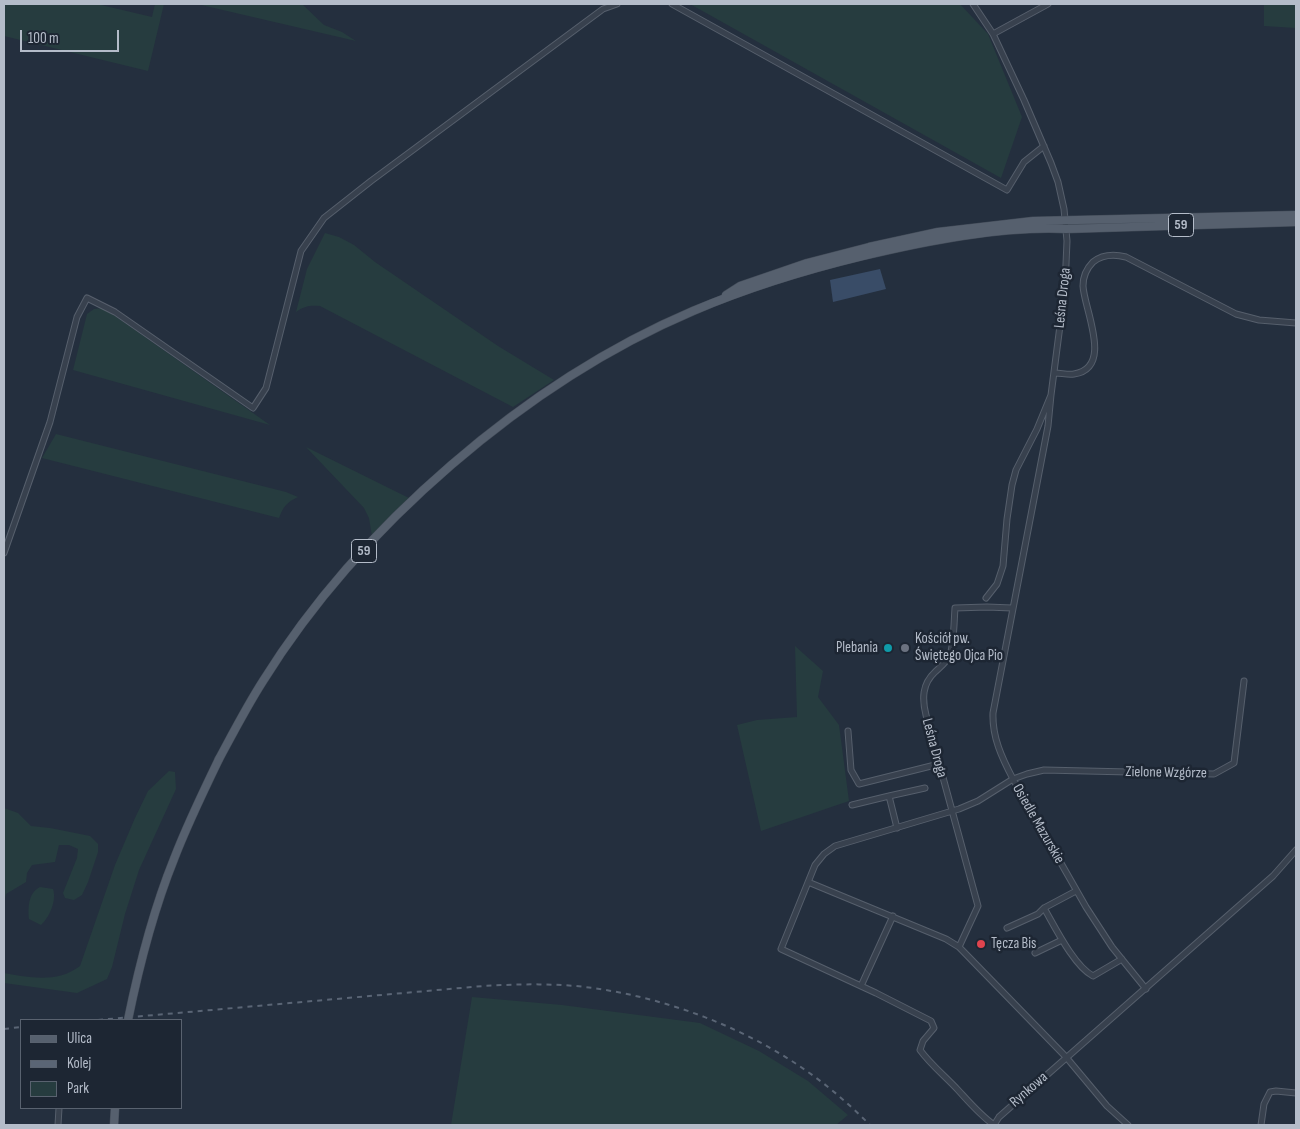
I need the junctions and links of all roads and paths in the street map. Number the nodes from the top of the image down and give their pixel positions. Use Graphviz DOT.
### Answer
graph roads {
  1 [pos="617,4"];
  2 [pos="672,4"];
  3 [pos="973,4"];
  4 [pos="1048,4"];
  5 [pos="993,34"];
  6 [pos="1044,146"];
  7 [pos="1296,215"];
  8 [pos="1065,220"];
  9 [pos="1296,222"];
  10 [pos="1066,229"];
  11 [pos="712,303"];
  12 [pos="1296,323"];
  13 [pos="1055,373"];
  14 [pos="1051,396"];
  15 [pos="4,553"];
  16 [pos="986,598"];
  17 [pos="1012,608"];
  18 [pos="1244,681"];
  19 [pos="848,732"];
  20 [pos="939,764"];
  21 [pos="1014,779"];
  22 [pos="925,788"];
  23 [pos="889,796"];
  24 [pos="852,805"];
  25 [pos="952,812"];
  26 [pos="896,828"];
  27 [pos="1296,850"];
  28 [pos="808,882"];
  29 [pos="1076,890"];
  30 [pos="1044,908"];
  31 [pos="893,916"];
  32 [pos="1007,928"];
  33 [pos="1062,940"];
  34 [pos="960,947"];
  35 [pos="1035,953"];
  36 [pos="1122,959"];
  37 [pos="861,986"];
  38 [pos="1146,989"];
  39 [pos="128,1019"];
  40 [pos="1066,1057"];
  41 [pos="1296,1093"];
  42 [pos="59,1109"];
  43 [pos="115,1109"];
  44 [pos="58,1125"];
  45 [pos="114,1125"];
  46 [pos="994,1125"];
  47 [pos="1128,1125"];
  48 [pos="1261,1125"];
  1 -- 15 [label="street"];
  2 -- 6 [label="street"];
  3 -- 5 [label="street, Leśna Droga"];
  4 -- 5 [label="street"];
  5 -- 6 [label="street, Leśna Droga"];
  6 -- 8 [label="street, Leśna Droga"];
  7 -- 8 [label="main road, 59"];
  8 -- 10 [label="street, Leśna Droga"];
  8 -- 11 [label="main road, 59"];
  9 -- 10 [label="main road, 59"];
  10 -- 11 [label="main road, 59"];
  10 -- 13 [label="street, Leśna Droga"];
  11 -- 39 [label="main road, 59, bridge"];
  12 -- 13 [label="street"];
  13 -- 14 [label="street, Leśna Droga"];
  14 -- 16 [label="street, Leśna Droga"];
  14 -- 17 [label="street"];
  17 -- 20 [label="street, Leśna Droga"];
  17 -- 21 [label="street"];
  18 -- 21 [label="street, Zielone Wzgórze"];
  19 -- 20 [label="street"];
  20 -- 25 [label="street, Leśna Droga"];
  21 -- 25 [label="street, Osiedle Mazurskie"];
  21 -- 29 [label="street, Osiedle Mazurskie"];
  22 -- 23 [label="street"];
  23 -- 24 [label="street"];
  23 -- 26 [label="street"];
  25 -- 26 [label="street, Osiedle Mazurskie"];
  25 -- 34 [label="street, Leśna Droga"];
  26 -- 28 [label="street, Osiedle Mazurskie"];
  27 -- 38 [label="street, Rynkowa"];
  28 -- 31 [label="street"];
  28 -- 37 [label="street, Osiedle Mazurskie"];
  29 -- 30 [label="street"];
  29 -- 36 [label="street, Osiedle Mazurskie"];
  30 -- 32 [label="street"];
  30 -- 33 [label="street"];
  31 -- 34 [label="street"];
  31 -- 37 [label="street"];
  33 -- 35 [label="street"];
  33 -- 36 [label="street"];
  34 -- 40 [label="street"];
  36 -- 38 [label="street, Osiedle Mazurskie"];
  37 -- 46 [label="street, Osiedle Mazurskie"];
  38 -- 40 [label="street, Rynkowa"];
  40 -- 46 [label="street, Rynkowa"];
  40 -- 47 [label="street"];
  41 -- 48 [label="street"];
  42 -- 44 [label="street"];
  43 -- 45 [label="main road"];
}
